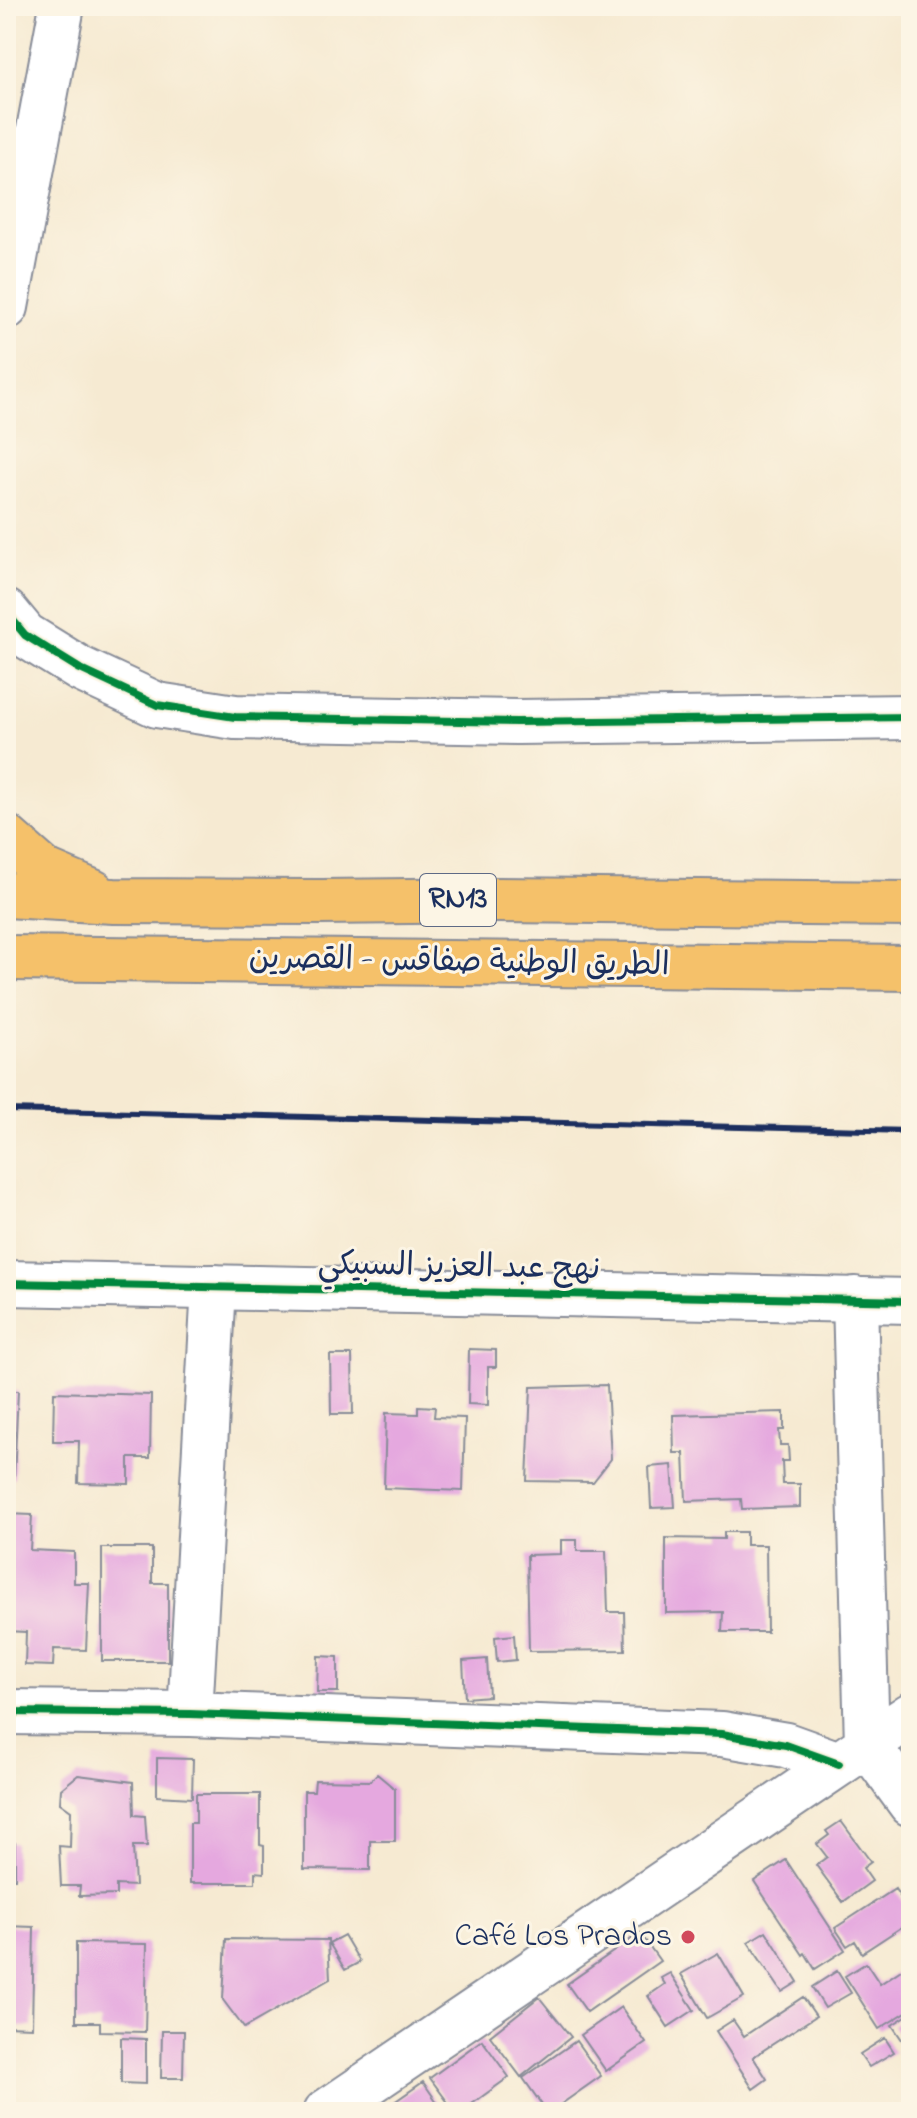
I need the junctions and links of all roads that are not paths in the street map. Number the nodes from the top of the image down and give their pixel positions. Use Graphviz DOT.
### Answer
graph roads {
  1 [pos="62,6"];
  2 [pos="6,307"];
  3 [pos="6,612"];
  4 [pos="911,717"];
  5 [pos="6,837"];
  6 [pos="6,895"];
  7 [pos="114,901"];
  8 [pos="911,904"];
  9 [pos="6,958"];
  10 [pos="911,968"];
  11 [pos="6,1283"];
  12 [pos="214,1287"];
  13 [pos="855,1299"];
  14 [pos="911,1301"];
  15 [pos="6,1712"];
  16 [pos="190,1714"];
  17 [pos="911,1715"];
  18 [pos="853,1754"];
  19 [pos="911,1804"];
  20 [pos="326,2112"];
  1 -- 2 [label="street"];
  3 -- 4 [label="street"];
  5 -- 7 [label="main road"];
  6 -- 7 [label="main road, الطريق الوطنية صفاقس - القصرين / RN13"];
  7 -- 8 [label="main road, الطريق الوطنية صفاقس - القصرين / RN13"];
  9 -- 10 [label="main road, الطريق الوطنية صفاقس - القصرين / RN13"];
  11 -- 12 [label="street, نهج عبد العزيز السبيكي"];
  12 -- 13 [label="street, نهج عبد العزيز السبيكي"];
  12 -- 16 [label="street"];
  13 -- 14 [label="street, نهج عبد العزيز السبيكي"];
  13 -- 18 [label="street"];
  15 -- 16 [label="street"];
  16 -- 18 [label="street"];
  17 -- 18 [label="street"];
  18 -- 19 [label="street"];
  18 -- 20 [label="street"];
}
